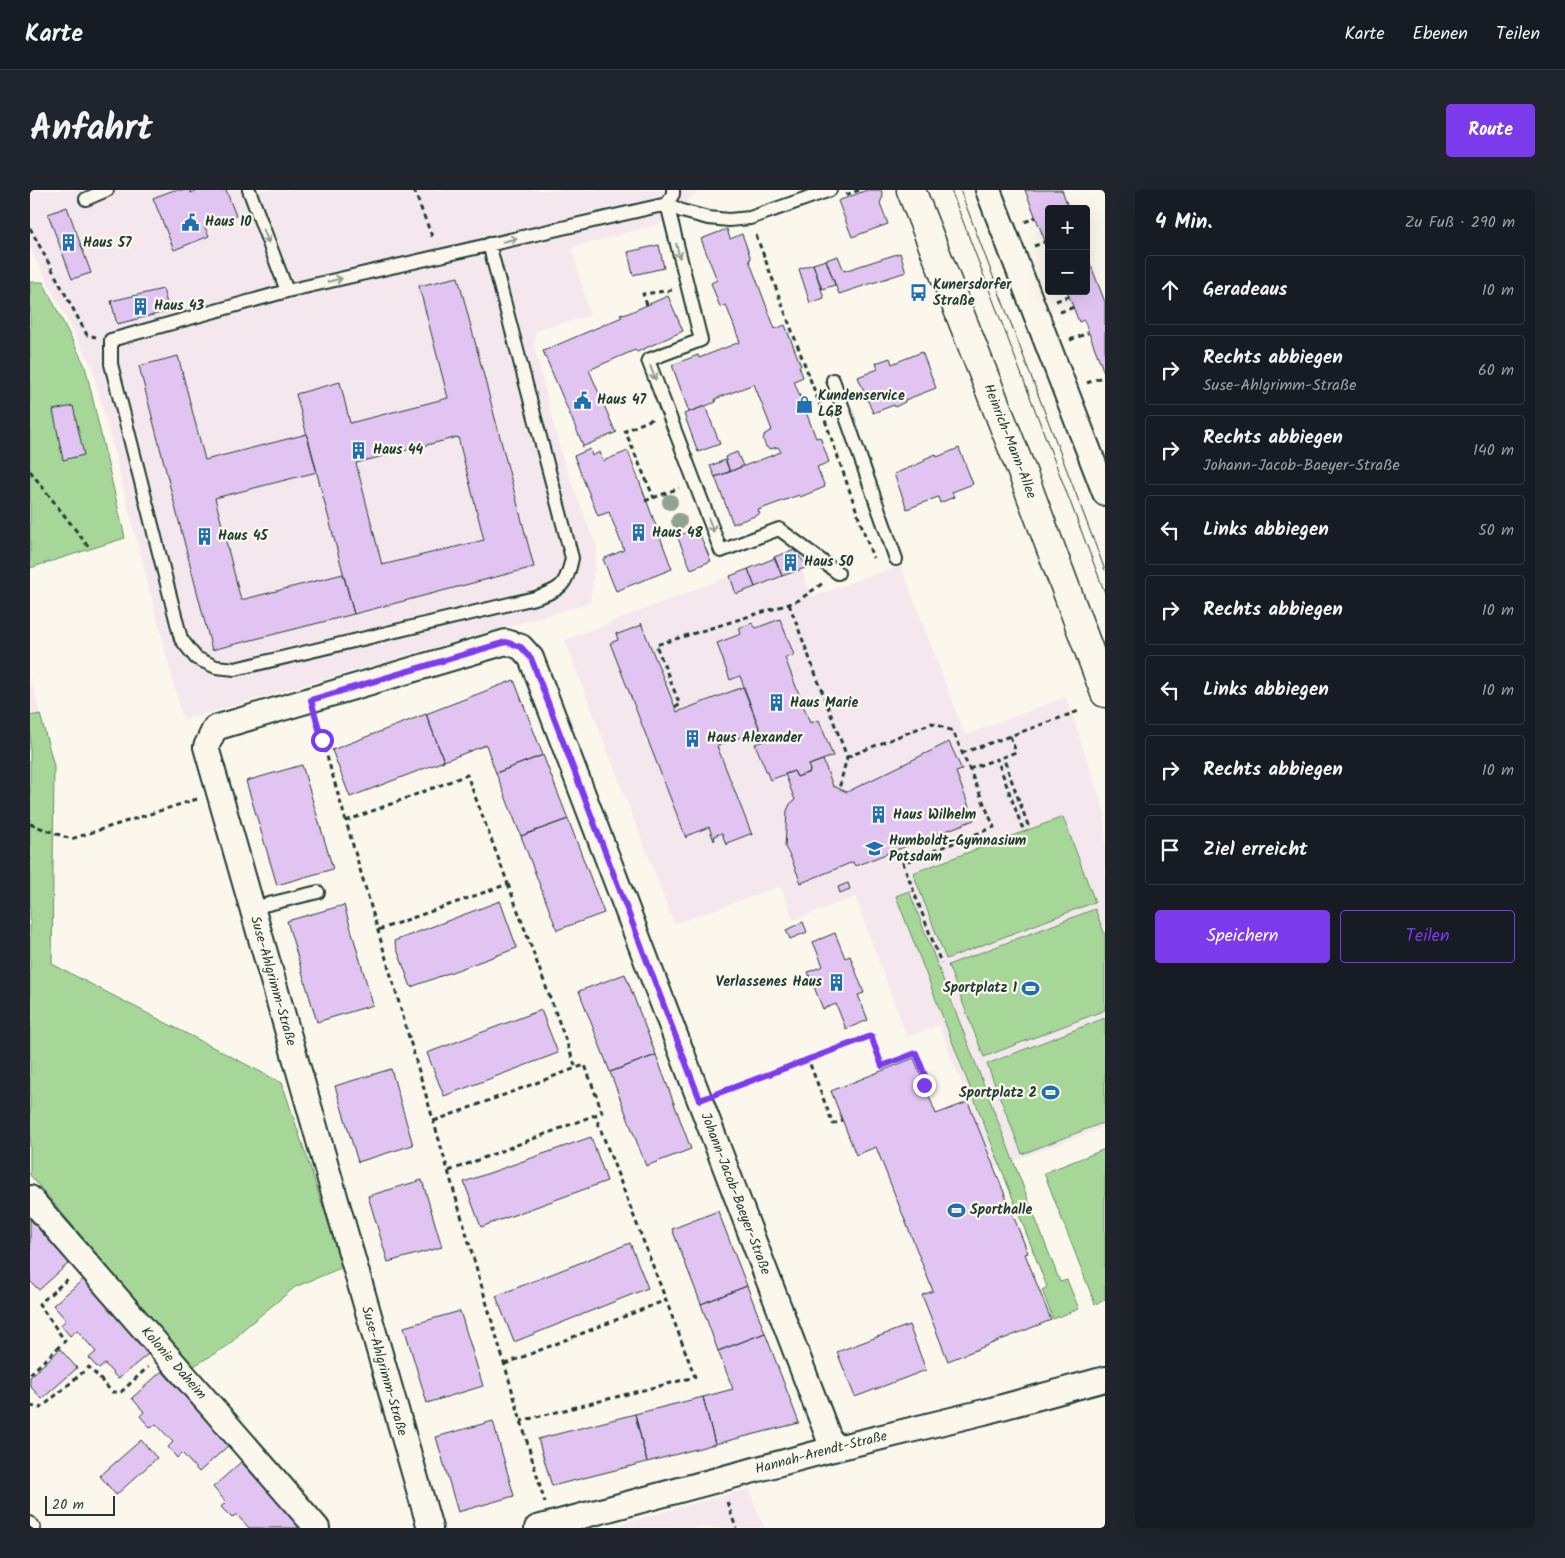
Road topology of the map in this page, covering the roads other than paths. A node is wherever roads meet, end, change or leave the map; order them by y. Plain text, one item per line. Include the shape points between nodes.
1 (107, 190) edge
2 (248, 190) edge
3 (673, 190) edge
4 (830, 190) edge
5 (911, 190) edge
6 (988, 190) edge
7 (86, 199) dead end
8 (667, 204) junction
9 (489, 244) junction
10 (287, 291) junction
11 (833, 380) dead end
12 (1105, 493) edge
13 (896, 559) dead end
14 (838, 573) road end
15 (506, 642) joint
16 (1105, 693) edge
17 (318, 892) dead end
18 (252, 908) junction
19 (30, 1198) edge
20 (1105, 1380) edge
21 (833, 1449) junction
22 (30, 1524) edge
23 (544, 1526) edge
24 (34, 1528) edge
25 (317, 1528) edge
26 (430, 1528) edge

1 - 7 lane
2 -> 10 lane
3 - 8 lane
4 - 8 lane via 750,218 729,220 708,218
5 - 16 main road, Heinrich-Mann-Allee via 1024,476
6 - 12 street
9 -> 8 lane
8 -> 14 lane via 701,340 648,360 721,551 779,529
10 -> 9 lane
9 - 10 lane via 572,558 568,577 556,591 535,598 235,669 216,667 196,658 181,639 111,364 111,340
11 - 13 lane
15 - 18 street, Suse-Ahlgrimm-Straße via 215,728 206,747
15 - 21 street, Johann-Jacob-Baeyer-Straße via 521,647 531,658
17 - 18 lane
18 - 26 street, Suse-Ahlgrimm-Straße
19 - 25 street, Kolonie Daheim
20 - 21 street, Hannah-Arendt-Straße
21 - 23 street, Hannah-Arendt-Straße
22 - 24 lane

